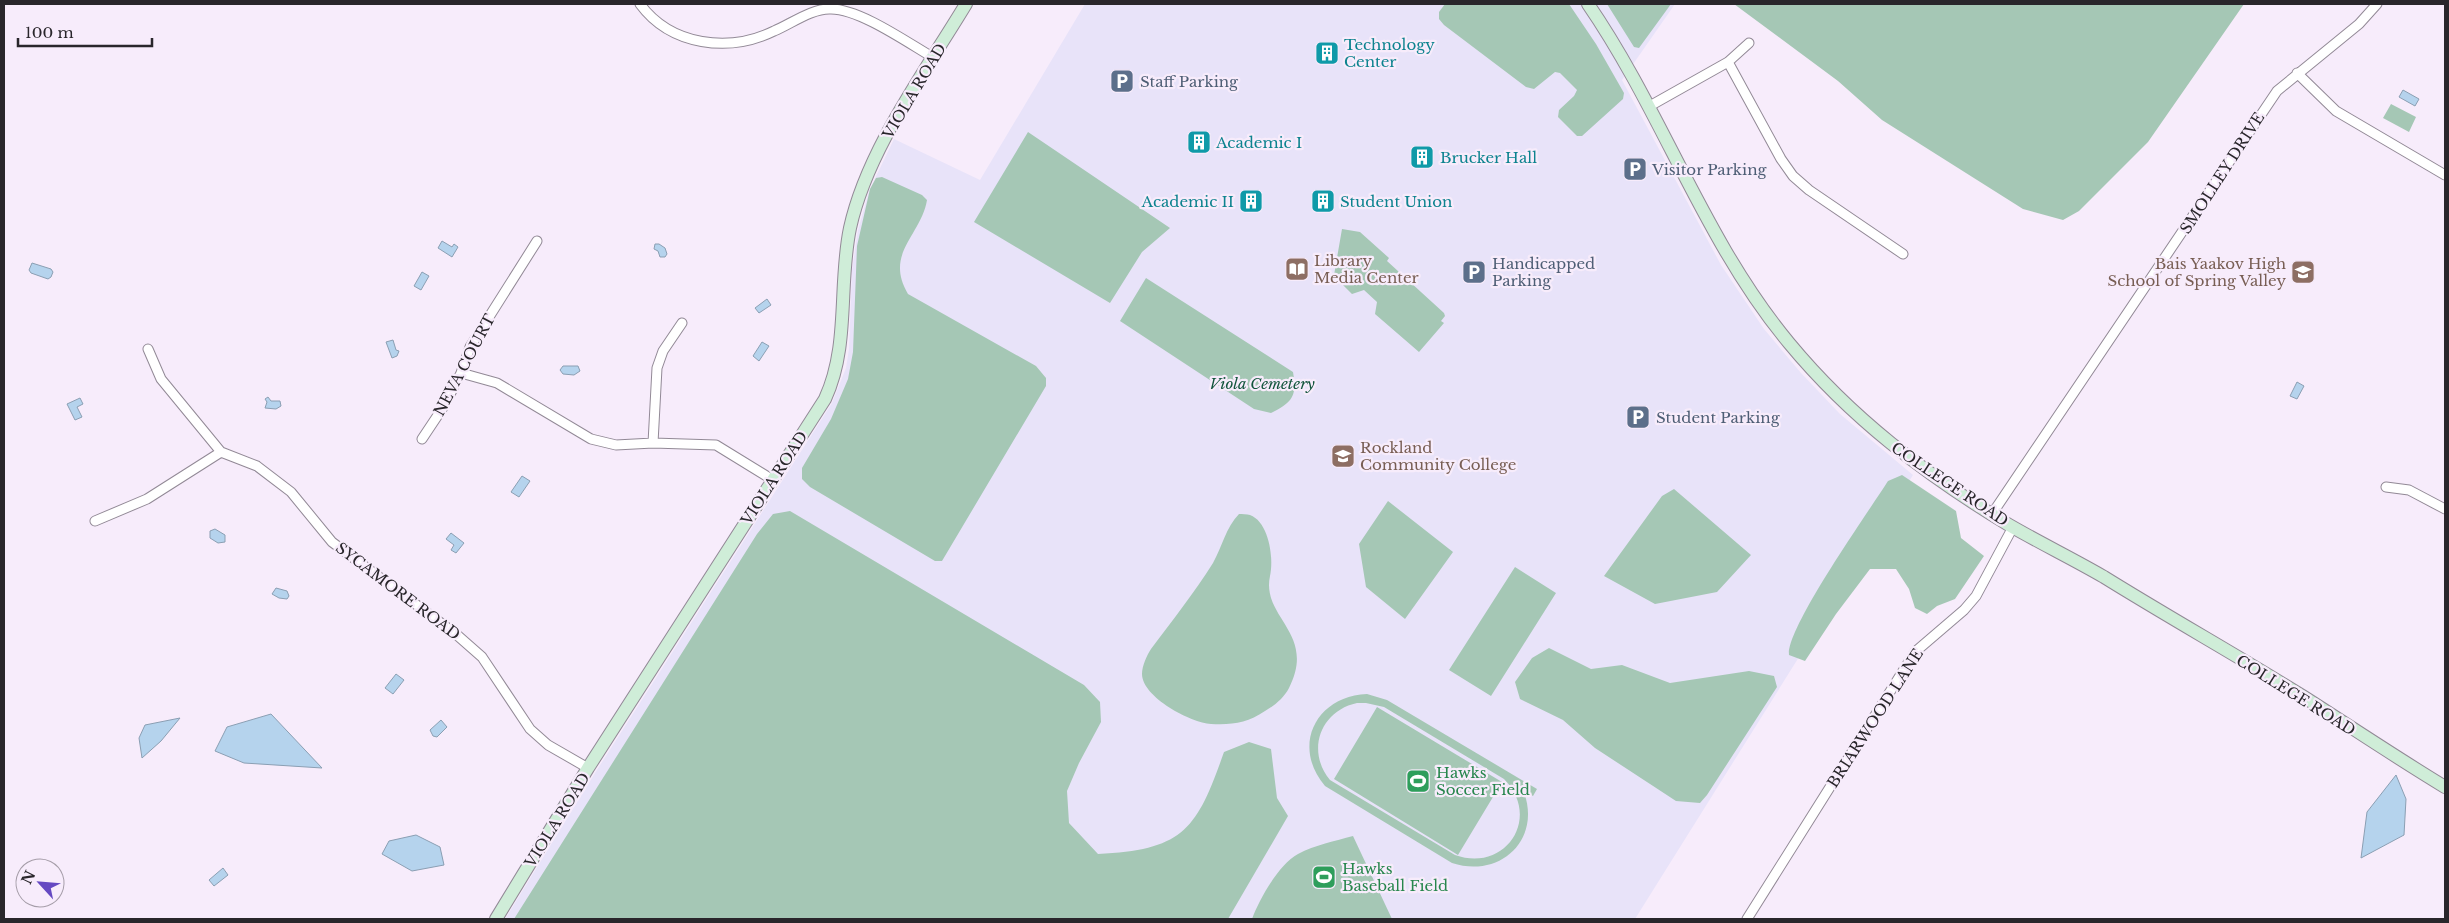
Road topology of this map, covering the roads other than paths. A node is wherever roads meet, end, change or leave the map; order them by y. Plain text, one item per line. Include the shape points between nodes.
1 (640, 4) edge
2 (966, 4) edge
3 (1588, 4) edge
4 (2377, 4) edge
5 (1749, 43) dead end
6 (934, 58) junction
7 (1728, 62) junction
8 (2297, 73) junction
9 (1648, 107) junction
10 (2445, 175) edge
11 (537, 241) dead end
12 (1903, 254) dead end
13 (682, 323) dead end
14 (148, 350) dead end
15 (461, 373) junction
16 (422, 439) dead end
17 (653, 443) junction
18 (222, 452) junction
19 (772, 480) junction
20 (2386, 487) dead end
21 (2445, 509) edge
22 (1992, 514) junction
23 (95, 521) dead end
24 (2013, 527) junction
25 (588, 768) junction
26 (2445, 787) edge
27 (496, 919) edge
28 (1747, 919) edge

1 - 6 street via 648,14 677,34 717,44 757,39 830,8 850,12
2 - 6 street, VIOLA ROAD
3 - 9 street, COLLEGE ROAD
4 - 8 street, SMOLLEY DRIVE via 2359,24
5 - 7 street
6 - 19 street, VIOLA ROAD via 887,135 861,188 846,256 838,366 825,399
7 - 9 street
7 - 12 street via 1793,176
8 - 10 street via 2336,112
8 - 22 street, SMOLLEY DRIVE via 2277,91 2254,122
9 - 22 street, COLLEGE ROAD via 1730,261 1789,343 1829,388 1878,434 1929,474
11 - 15 street, NEVA COURT via 470,347
13 - 17 street via 663,351 657,368
14 - 18 street, SYCAMORE ROAD via 161,379
15 - 16 street, NEVA COURT
15 - 17 street via 497,382 591,439 616,445
17 - 19 street via 716,446
18 - 23 street via 147,499
18 - 25 street, SYCAMORE ROAD via 257,466 291,492 332,542 457,635 482,657 530,729 548,745
19 - 25 street, VIOLA ROAD
20 - 21 street via 2409,490
22 - 24 street, COLLEGE ROAD
24 - 26 street, COLLEGE ROAD via 2100,575
24 - 28 street, BRIARWOOD LANE via 1976,596 1915,652
25 - 27 street, VIOLA ROAD

